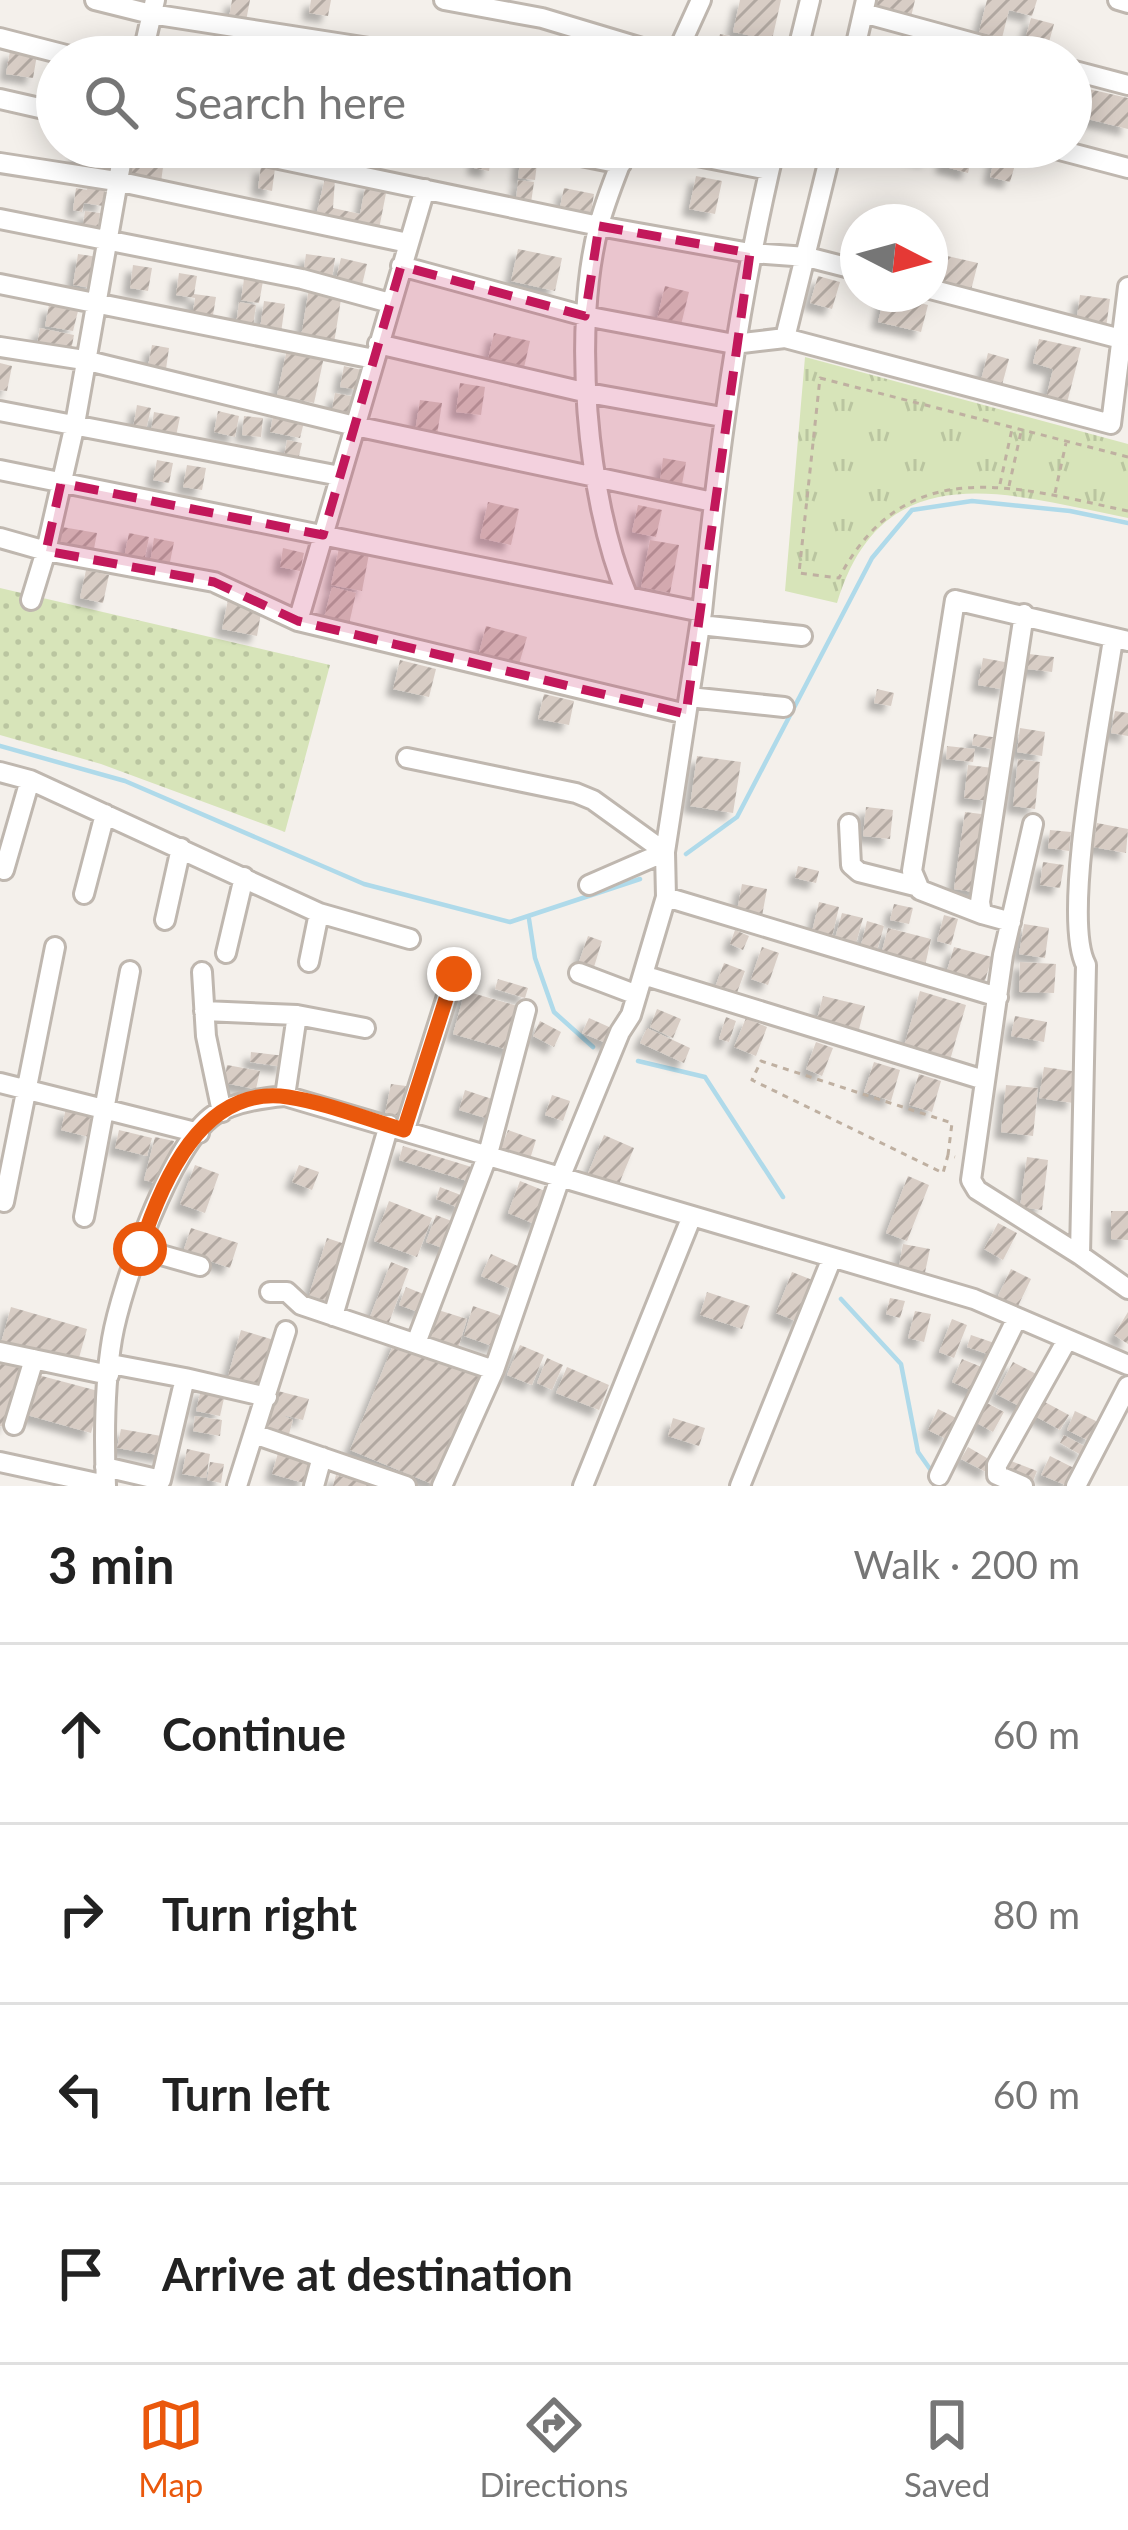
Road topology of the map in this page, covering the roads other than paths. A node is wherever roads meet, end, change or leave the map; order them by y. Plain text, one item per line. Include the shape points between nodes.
1 (94, 0) edge
2 (444, 0) edge
3 (701, 0) edge
4 (810, 0) edge
5 (1118, 0) edge
6 (1128, 3) edge
7 (865, 6) edge
8 (153, 7) edge
9 (312, 36) edge
10 (602, 36) edge
11 (683, 36) edge
12 (801, 36) edge
13 (858, 36) edge
14 (959, 36) edge
15 (0, 38) edge
16 (36, 47) edge
17 (1092, 76) edge
18 (1128, 85) edge
19 (0, 99) edge
20 (36, 107) edge
21 (1092, 159) edge
22 (0, 163) edge
23 (119, 168) edge
24 (324, 168) edge
25 (619, 168) edge
26 (759, 168) edge
27 (827, 168) edge
28 (1128, 169) edge
29 (769, 170) joint
30 (116, 181) junction
31 (425, 189) junction
32 (0, 219) edge
33 (599, 226) junction
34 (105, 240) junction
35 (408, 243) junction
36 (750, 253) junction
37 (807, 257) junction
38 (840, 265) edge
39 (401, 266) junction
40 (0, 284) edge
41 (1128, 286) edge
42 (948, 294) edge
43 (94, 302) junction
44 (390, 303) junction
45 (585, 316) junction
46 (785, 338) junction
47 (1121, 339) junction
48 (734, 344) junction
49 (0, 347) edge
50 (376, 352) junction
51 (84, 361) junction
52 (588, 393) junction
53 (0, 412) edge
54 (722, 417) junction
55 (75, 424) junction
56 (355, 426) junction
57 (1120, 427) edge
58 (0, 470) edge
59 (340, 476) junction
60 (594, 477) junction
61 (61, 483) junction
62 (713, 502) junction
63 (323, 535) junction
64 (0, 538) edge
65 (46, 551) junction
66 (627, 595) junction
67 (31, 600) dead end
68 (1024, 614) junction
69 (701, 618) junction
70 (298, 621) junction
71 (802, 637) dead end
72 (1120, 640) edge
73 (688, 706) junction
74 (784, 706) dead end
75 (407, 758) dead end
76 (0, 772) edge
77 (30, 780) junction
78 (105, 814) junction
79 (850, 824) dead end
80 (1033, 824) dead end
81 (182, 848) junction
82 (665, 852) junction
83 (4, 870) dead end
84 (244, 877) junction
85 (589, 886) dead end
86 (915, 886) junction
87 (85, 895) dead end
88 (666, 897) junction
89 (319, 913) junction
90 (982, 914) junction
91 (165, 920) dead end
92 (1011, 922) junction
93 (410, 939) dead end
94 (55, 947) dead end
95 (226, 953) dead end
96 (309, 962) dead end
97 (130, 971) dead end
98 (202, 972) dead end
99 (579, 973) dead end
100 (454, 974) dead end
101 (643, 975) junction
102 (637, 995) junction
103 (998, 997) junction
104 (526, 1010) dead end
105 (204, 1011) junction
106 (297, 1015) junction
107 (365, 1028) dead end
108 (984, 1080) junction
109 (0, 1083) edge
110 (26, 1088) junction
111 (285, 1096) junction
112 (104, 1108) junction
113 (222, 1112) junction
114 (397, 1127) junction
115 (199, 1133) junction
116 (488, 1154) junction
117 (560, 1178) junction
118 (4, 1202) dead end
119 (692, 1216) junction
120 (84, 1217) dead end
121 (140, 1249) junction
122 (1080, 1255) junction
123 (832, 1258) junction
124 (200, 1266) dead end
125 (1128, 1289) edge
126 (270, 1292) dead end
127 (333, 1316) junction
128 (1017, 1318) junction
129 (286, 1331) dead end
130 (1067, 1340) junction
131 (416, 1342) junction
132 (0, 1352) edge
133 (34, 1359) junction
134 (1128, 1366) edge
135 (110, 1370) junction
136 (494, 1370) junction
137 (185, 1378) junction
138 (1128, 1386) edge
139 (267, 1396) junction
140 (14, 1425) dead end
141 (254, 1434) junction
142 (322, 1457) junction
143 (0, 1462) edge
144 (939, 1476) dead end
145 (106, 1479) edge
146 (164, 1479) edge
147 (237, 1486) edge
148 (314, 1486) edge
149 (406, 1486) edge
150 (442, 1486) edge
151 (583, 1486) edge
152 (740, 1486) edge
153 (1023, 1486) edge
154 (1076, 1486) edge

1 - 8 street
2 - 10 street
3 - 11 street
4 - 12 street
5 - 6 street
7 - 13 street
7 - 14 street
8 - 9 street
15 - 16 street
17 - 18 street
19 - 20 street
21 - 28 street
22 - 30 street
23 - 30 street
24 - 31 street
25 - 33 street
26 - 29 street
27 - 37 street
29 - 36 street
30 - 34 street
30 - 35 street
31 - 33 street
31 - 35 street
32 - 34 street
33 - 36 street
33 - 45 street
34 - 43 street
34 - 44 street
35 - 39 street
36 - 37 street
36 - 48 street
37 - 38 street
37 - 46 street
39 - 44 street
39 - 45 street
40 - 43 street
41 - 47 street
42 - 47 street
43 - 50 street
43 - 51 street
44 - 50 street
45 - 48 street
45 - 52 street
46 - 48 street
46 - 57 street
47 - 57 street
48 - 54 street
49 - 51 street
50 - 52 street
50 - 56 street
51 - 55 street
51 - 56 street
52 - 54 street
52 - 60 street
53 - 55 street
54 - 62 street
55 - 59 street
55 - 61 street
56 - 59 street
56 - 60 street
58 - 61 street
59 - 63 street
60 - 62 street
60 - 66 street
61 - 63 street
61 - 65 street
62 - 69 street
63 - 66 street
63 - 70 street
64 - 65 street
65 - 67 street
65 - 70 street via 214,582
66 - 69 street
68 - 72 street
68 - 86 street via 955,600
68 - 90 street
69 - 71 street
69 - 73 street
70 - 73 street
72 - 122 street via 1079,874 1078,948 1086,965
73 - 74 street
73 - 82 street
75 - 82 street via 576,793
76 - 77 street
77 - 78 street
77 - 83 street
78 - 81 street
78 - 87 street
79 - 86 street via 851,866
80 - 92 street
81 - 84 street
81 - 91 street
82 - 85 street
82 - 88 street
84 - 89 street
84 - 95 street
86 - 90 street
88 - 101 street
88 - 103 street
89 - 93 street
89 - 96 street
90 - 92 street
92 - 103 street
94 - 110 street
97 - 112 street
98 - 105 street
99 - 102 street
100 - 114 street
101 - 102 street
101 - 108 street
102 - 117 street
103 - 108 street
104 - 116 street
105 - 106 street
105 - 113 street
106 - 107 street
106 - 111 street
108 - 122 street via 971,1180
109 - 110 street
110 - 112 street
110 - 118 street
111 - 113 street
111 - 114 street
112 - 115 street
112 - 120 street
113 - 115 street
114 - 116 street
114 - 127 street
115 - 121 street via 173,1165
116 - 117 street
116 - 131 street
117 - 119 street
117 - 136 street
119 - 123 street
119 - 151 street
121 - 124 street
121 - 135 street via 112,1337
122 - 125 street
123 - 128 street
123 - 152 street
126 - 127 street via 287,1292
127 - 131 street
128 - 130 street
128 - 144 street
129 - 139 street
130 - 134 street
130 - 153 street via 997,1465 997,1475
131 - 136 street
132 - 133 street
133 - 135 street
133 - 140 street
135 - 137 street
135 - 145 street
136 - 150 street
137 - 139 street
137 - 146 street
138 - 154 street
139 - 141 street
141 - 142 street
141 - 147 street
142 - 148 street
142 - 149 street
143 - 145 street
145 - 146 street

